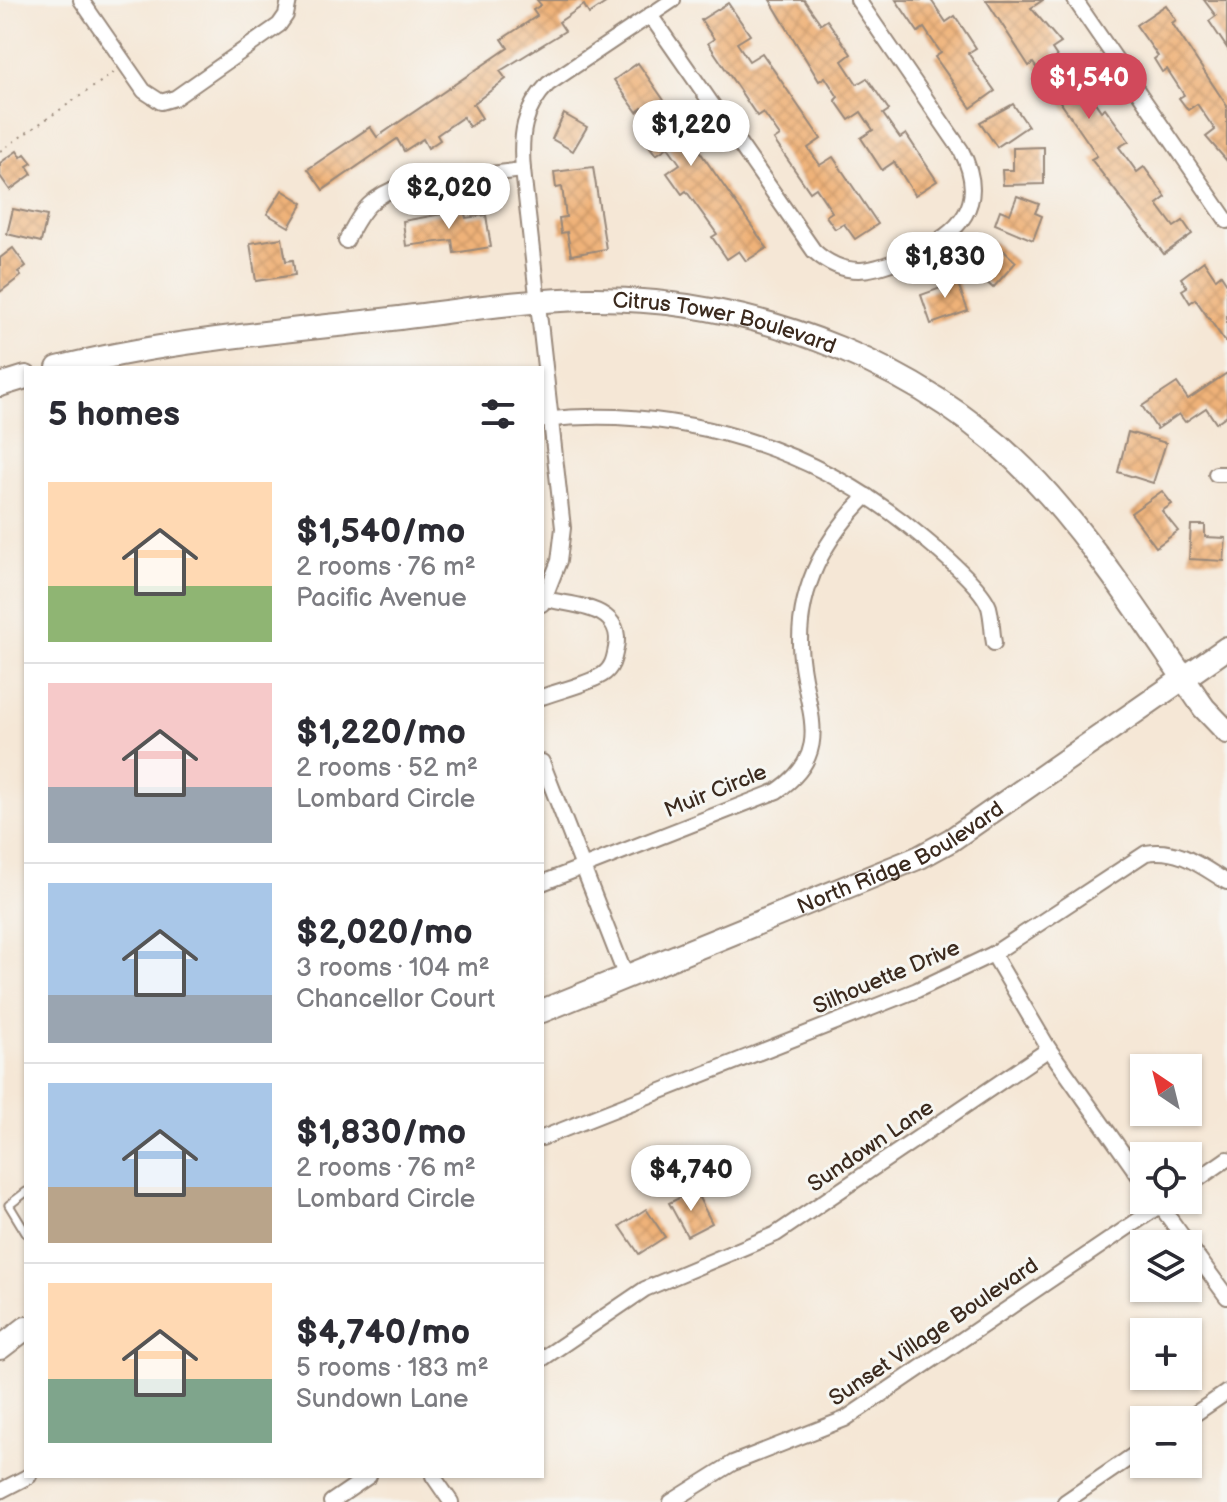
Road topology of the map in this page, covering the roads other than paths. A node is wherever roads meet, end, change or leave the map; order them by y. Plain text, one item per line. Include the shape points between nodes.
1 (81, 0) edge
2 (289, 0) edge
3 (673, 0) edge
4 (858, 0) edge
5 (1075, 0) edge
6 (650, 15) junction
7 (523, 170) junction
8 (1227, 221) edge
9 (346, 241) dead end
10 (538, 302) junction
11 (66, 366) edge
12 (542, 366) edge
13 (24, 378) edge
14 (0, 385) edge
15 (544, 390) edge
16 (546, 420) edge
17 (867, 496) junction
18 (544, 598) edge
19 (544, 601) edge
20 (994, 643) dead end
21 (1227, 648) edge
22 (1184, 678) junction
23 (544, 696) edge
24 (1227, 732) edge
25 (544, 767) edge
26 (583, 867) junction
27 (544, 882) edge
28 (1227, 882) edge
29 (993, 954) junction
30 (626, 977) junction
31 (544, 1010) edge
32 (1049, 1049) junction
33 (544, 1137) edge
34 (1227, 1159) edge
35 (1130, 1163) edge
36 (1202, 1176) edge
37 (24, 1194) edge
38 (1144, 1214) edge
39 (1169, 1214) edge
40 (24, 1230) edge
41 (1227, 1297) edge
42 (24, 1330) edge
43 (0, 1348) edge
44 (544, 1358) edge
45 (1227, 1392) edge
46 (1202, 1409) edge
47 (1130, 1458) edge
48 (25, 1478) edge
49 (366, 1478) edge
50 (434, 1478) edge
51 (0, 1491) edge
52 (331, 1502) edge
53 (451, 1502) edge
54 (671, 1502) edge
55 (1065, 1502) edge

1 - 2 street via 148,96 161,102 175,98 279,25
3 - 6 street
4 - 6 street via 961,150 972,193 962,221 942,242 865,272 836,267 814,251
5 - 8 street
6 - 7 street via 537,96 523,125
7 - 9 street via 392,189 363,207
7 - 10 street
10 - 11 main road, Citrus Tower Boulevard via 246,336
10 - 12 street
10 - 22 main road, Citrus Tower Boulevard via 641,301 724,312 805,335 893,374 978,430 1047,493
13 - 14 main road
15 - 16 street
16 - 17 street via 636,418 722,432 796,458
16 - 18 street via 562,544
17 - 20 street via 935,547 973,587 988,605
17 - 26 street, Muir Circle via 837,528 806,595 801,666 814,729 802,769 777,791
19 - 23 street via 605,615 618,641 614,661 600,676
21 - 22 main road, North Ridge Boulevard
22 - 24 main road, Citrus Tower Boulevard
22 - 30 main road, North Ridge Boulevard via 920,857
25 - 26 street
26 - 27 street, Muir Circle
26 - 30 street
28 - 29 street, Silhouette Drive via 1184,856 1146,853
29 - 32 street
29 - 33 street, Silhouette Drive via 917,990
30 - 31 main road, North Ridge Boulevard
32 - 35 street
32 - 44 street, Sundown Lane via 794,1223 645,1289
34 - 36 street
37 - 40 lane via 9,1205
38 - 54 street, Sunset Village Boulevard via 845,1419 733,1463
39 - 41 street
42 - 43 main road
45 - 46 street
47 - 55 street
48 - 51 street
49 - 52 street
50 - 53 street

